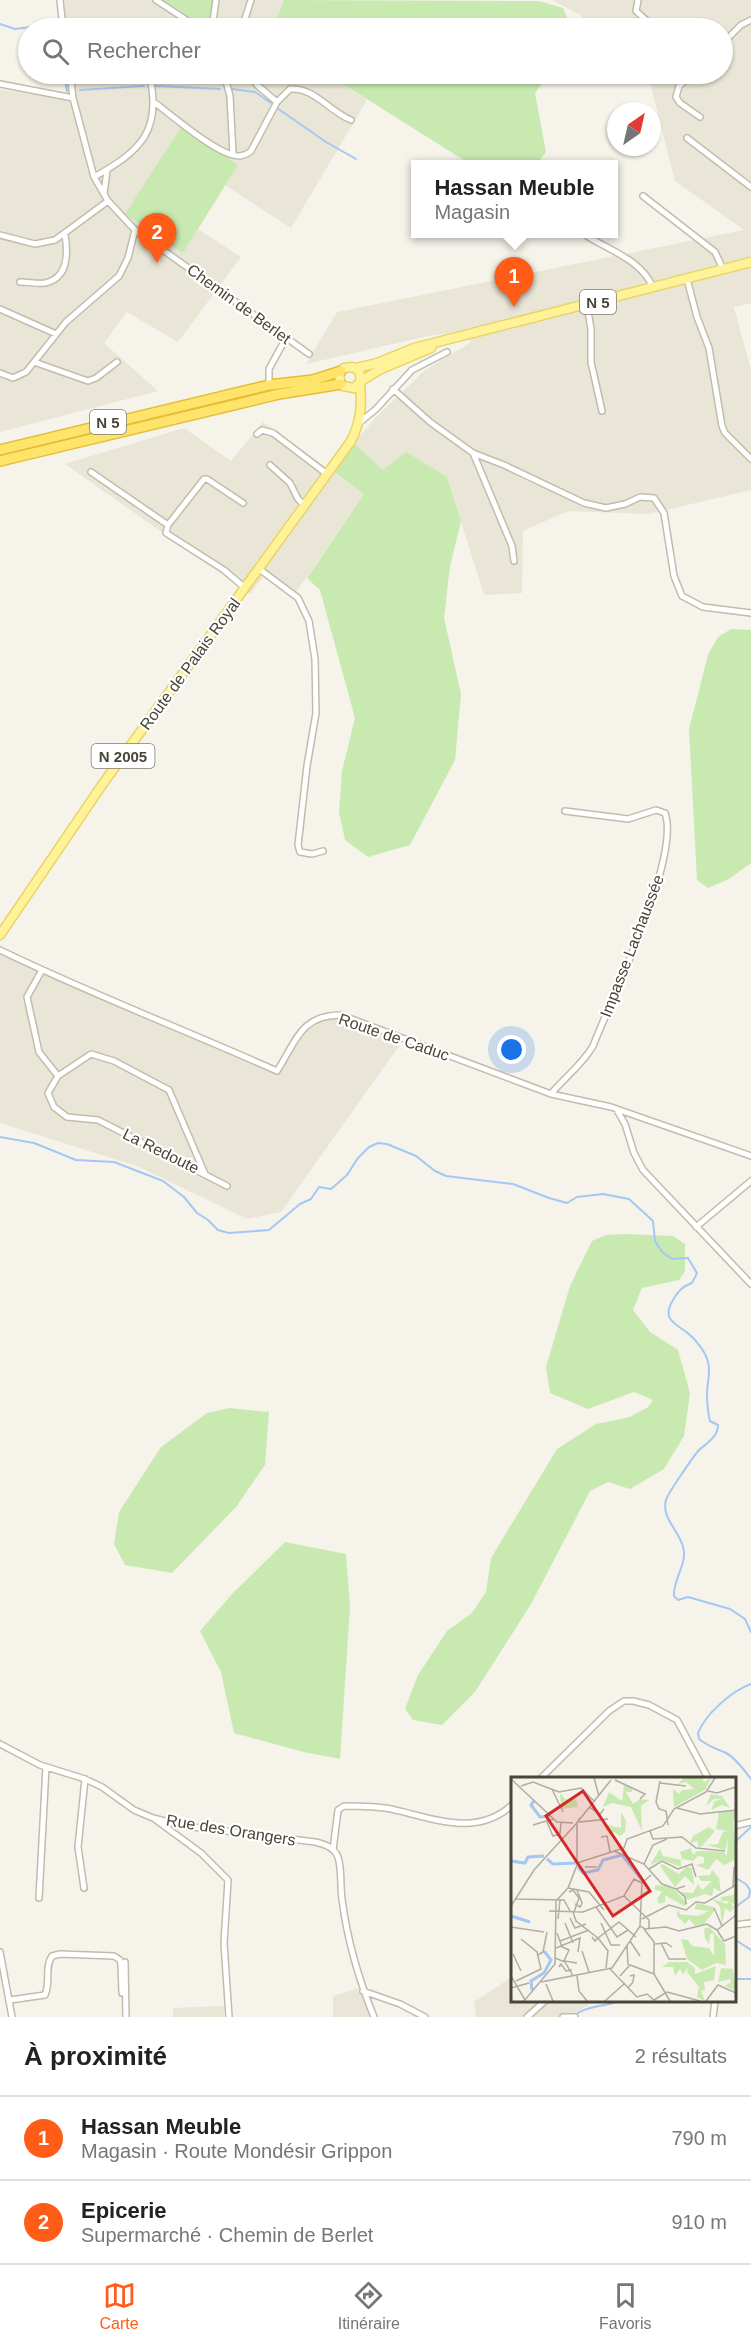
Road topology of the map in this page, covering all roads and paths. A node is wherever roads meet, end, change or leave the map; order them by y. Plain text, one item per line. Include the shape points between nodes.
1 (60, 0) edge
2 (156, 0) edge
3 (216, 0) edge
4 (251, 0) edge
5 (638, 0) edge
6 (62, 18) edge
7 (183, 18) edge
8 (213, 18) edge
9 (245, 18) edge
10 (644, 18) edge
11 (751, 20) edge
12 (733, 34) edge
13 (0, 84) edge
14 (71, 84) edge
15 (151, 84) edge
16 (227, 84) edge
17 (257, 84) edge
18 (681, 84) edge
19 (73, 98) junction
20 (278, 102) junction
21 (155, 103) junction
22 (700, 117) dead end
23 (351, 120) dead end
24 (687, 138) dead end
25 (233, 155) junction
26 (107, 170) junction
27 (94, 177) junction
28 (751, 187) edge
29 (643, 196) dead end
30 (106, 199) junction
31 (135, 230) junction
32 (0, 235) edge
33 (65, 235) junction
34 (591, 238) edge
35 (751, 262) edge
36 (723, 269) junction
37 (687, 279) junction
38 (20, 282) dead end
39 (653, 288) junction
40 (587, 305) junction
41 (0, 309) edge
42 (56, 334) junction
43 (286, 338) junction
44 (445, 341) junction
45 (447, 352) dead end
46 (309, 354) dead end
47 (34, 362) junction
48 (117, 362) dead end
49 (356, 368) junction
50 (341, 371) junction
51 (0, 373) edge
52 (360, 382) junction
53 (268, 385) junction
54 (345, 386) junction
55 (298, 389) junction
56 (393, 389) junction
57 (602, 411) dead end
58 (359, 423) junction
59 (257, 434) dead end
60 (0, 450) edge
61 (473, 453) junction
62 (751, 459) edge
63 (0, 461) edge
64 (270, 465) dead end
65 (91, 472) dead end
66 (327, 474) junction
67 (243, 504) dead end
68 (304, 505) junction
69 (168, 525) junction
70 (514, 561) dead end
71 (258, 568) junction
72 (245, 588) junction
73 (751, 613) edge
74 (565, 811) dead end
75 (323, 851) dead end
76 (0, 935) edge
77 (0, 950) edge
78 (42, 970) junction
79 (58, 1076) junction
80 (551, 1094) junction
81 (617, 1110) junction
82 (751, 1155) edge
83 (205, 1174) junction
84 (751, 1181) edge
85 (226, 1186) dead end
86 (696, 1227) junction
87 (751, 1284) edge
88 (0, 1744) edge
89 (46, 1767) junction
90 (543, 1777) edge
91 (707, 1777) edge
92 (85, 1779) junction
93 (511, 1806) edge
94 (153, 1818) junction
95 (751, 1822) edge
96 (736, 1826) edge
97 (333, 1850) junction
98 (84, 1888) dead end
99 (39, 1898) dead end
100 (751, 1923) edge
101 (736, 1925) edge
102 (0, 1953) edge
103 (124, 1962) dead end
104 (363, 1991) junction
105 (122, 1993) dead end
106 (9, 2000) junction
107 (545, 2002) edge
108 (715, 2002) edge
109 (12, 2017) edge
110 (126, 2017) edge
111 (229, 2017) edge
112 (374, 2017) edge
113 (424, 2017) edge
114 (527, 2017) edge
115 (563, 2017) edge
116 (575, 2017) edge
117 (713, 2017) edge

1 - 6 street
2 - 7 street
3 - 8 street
4 - 9 street
5 - 10 street via 636,11
11 - 12 street
13 - 19 street
14 - 19 street, Chemin de Berlet
15 - 21 street
16 - 25 street
17 - 20 street
18 - 22 street via 676,97
19 - 27 street, Chemin de Berlet
20 - 23 street via 290,89 300,89
20 - 25 street via 254,147 248,154
21 - 25 street
21 - 26 street via 139,144 122,162
24 - 28 street
26 - 27 street
26 - 30 street
27 - 30 street, Chemin de Berlet
29 - 36 street via 715,252
30 - 31 street, Chemin de Berlet
30 - 33 street
31 - 42 street via 128,258 118,276
31 - 43 street, Chemin de Berlet
32 - 33 street via 35,244
33 - 38 street via 68,256 57,277 45,283
34 - 39 street via 640,268
35 - 36 main road, N 5
36 - 37 main road, N 5
37 - 39 main road, N 5
37 - 62 street via 709,348 722,426
39 - 40 main road, N 5
40 - 44 main road, N 5
40 - 57 street via 591,362
41 - 42 street
42 - 47 street
43 - 46 street, Chemin de Berlet
43 - 53 street via 269,369
44 - 49 main road, N 5
44 - 52 main road, N 5
45 - 56 street via 412,370
47 - 48 street via 88,381
47 - 51 street via 26,372 13,378
49 - 50 main road, N 5
49 - 52 main road
50 - 53 highway, N 5 via 313,380
50 - 54 main road via 339,378
52 - 54 main road, N 5 via 354,388
52 - 58 main road, Route de Palais Royal / N 2005
53 - 55 highway via 274,391
53 - 60 highway, N 5
54 - 55 highway, N 5
54 - 58 main road via 357,406
55 - 63 highway, N 5
56 - 58 street
56 - 61 street
58 - 66 main road, Route de Palais Royal / N 2005
59 - 66 street via 262,430 273,433
61 - 70 street via 512,546
61 - 73 street via 584,503 606,508 640,497 654,498 664,513 674,576 682,596 703,607
64 - 68 street via 290,483
65 - 69 street
66 - 68 main road, Route de Palais Royal / N 2005
67 - 69 street via 204,479
68 - 71 main road, Route de Palais Royal / N 2005
69 - 72 street via 166,532
71 - 72 main road, Route de Palais Royal / N 2005
71 - 75 street via 298,598 309,621 316,704 298,845 305,854
72 - 76 main road, Route de Palais Royal / N 2005 via 102,785
74 - 80 street, Impasse Lachaussée via 628,819 656,810 664,812 667,840 653,900 593,1046
77 - 78 street, Route de Caduc
78 - 79 street via 27,997 39,1052
78 - 80 street, Route de Caduc via 277,1071 302,1029 326,1015 341,1015
79 - 83 street, La Redoute via 48,1093 54,1107 67,1117 98,1120
79 - 83 street, La Redoute via 91,1054 114,1061 169,1090
80 - 81 street, Route de Caduc
81 - 82 street, Route de Caduc
81 - 86 street via 644,1170
83 - 85 street
84 - 86 street
86 - 87 street
88 - 89 street, Rue des Orangers
89 - 92 street, Rue des Orangers
89 - 99 street
90 - 91 street via 609,1711 624,1701 633,1701 677,1720
92 - 94 street, Rue des Orangers
92 - 98 street via 78,1847
93 - 97 street via 487,1821 464,1824 388,1809 344,1806 338,1810
94 - 97 street, Rue des Orangers via 194,1828 321,1843
94 - 111 street via 201,1853 228,1880 224,1943
95 - 96 street
97 - 104 street via 338,1856 342,1899
100 - 101 street
102 - 106 street
103 - 110 street
104 - 112 street
104 - 113 street
105 - 106 street via 121,1964 114,1956 60,1954 52,1956 49,1962 45,1995
106 - 109 street
107 - 114 street
108 - 117 street
115 - 116 street

